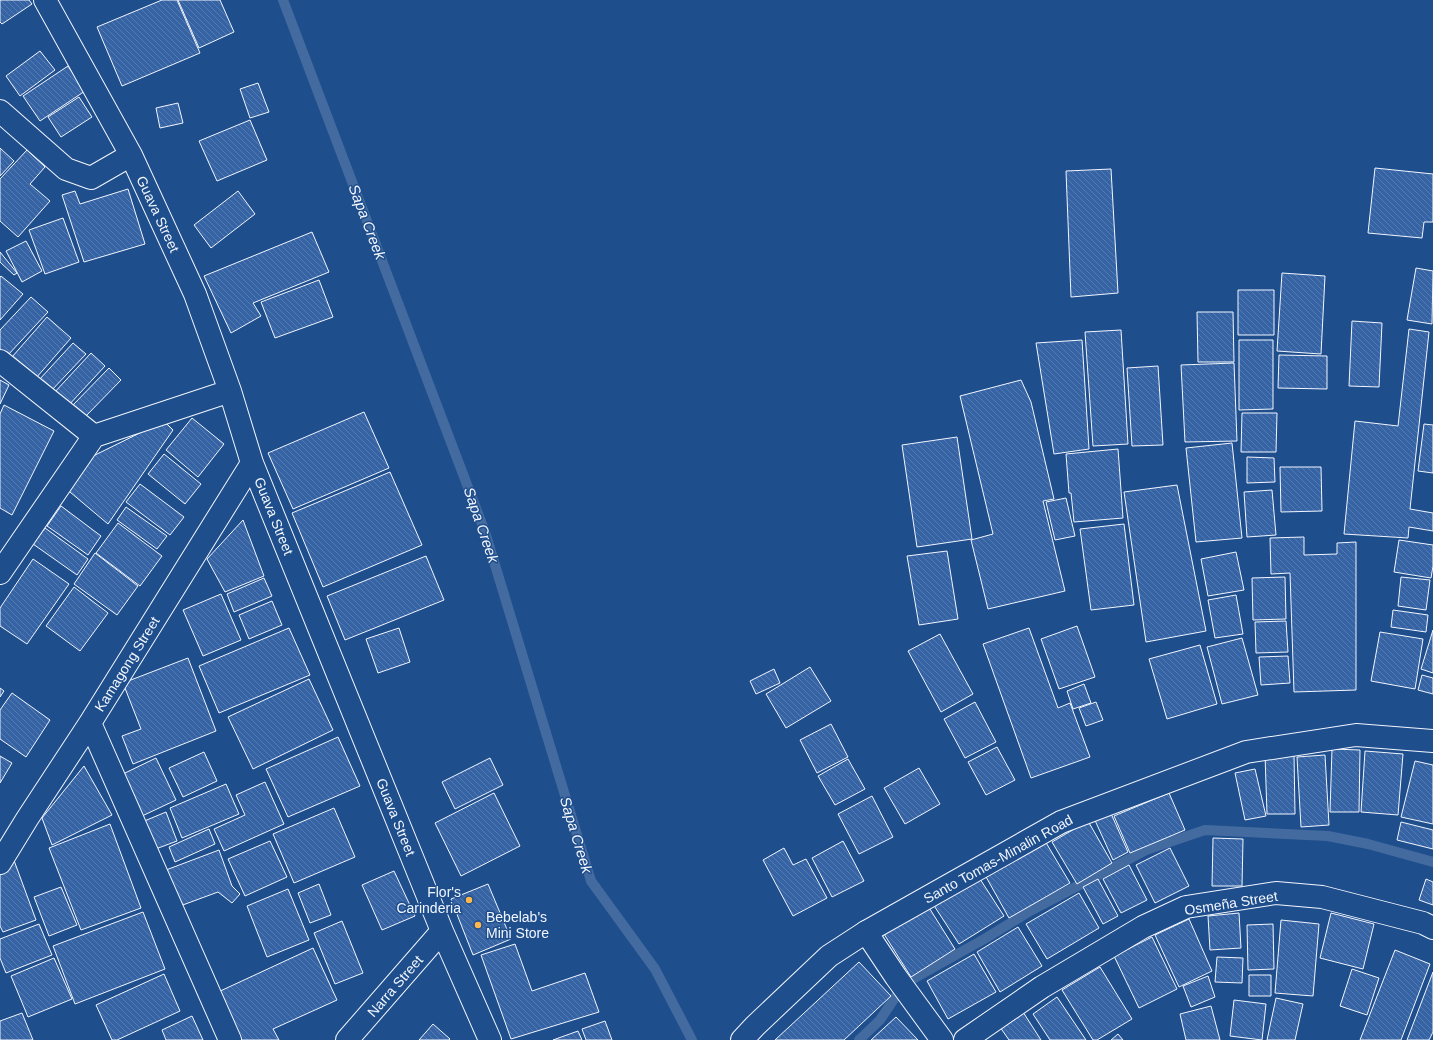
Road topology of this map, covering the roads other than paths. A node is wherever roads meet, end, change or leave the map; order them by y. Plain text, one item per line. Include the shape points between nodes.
1 (45, 0) edge
2 (0, 111) edge
3 (131, 155) junction
4 (0, 361) edge
5 (230, 391) junction
6 (94, 436) junction
7 (252, 463) junction
8 (3, 563) edge
9 (90, 723) junction
10 (1433, 741) edge
11 (0, 863) edge
12 (1433, 928) edge
13 (442, 931) junction
14 (866, 932) junction
15 (749, 1033) edge
16 (230, 1040) edge
17 (347, 1040) edge
18 (490, 1040) edge
19 (942, 1040) edge
20 (965, 1040) edge

1 - 3 street, Guava Street
2 - 3 street via 66,169 91,178
3 - 5 street, Guava Street via 195,294
4 - 6 street
5 - 6 street
5 - 7 street, Guava Street
6 - 8 street
7 - 9 street, Kamagong Street
7 - 13 street, Guava Street
9 - 11 street, Kamagong Street
9 - 16 street
10 - 14 street, Santo Tomas-Minalin Road via 1356,735 1246,752 1061,822
12 - 20 street, Osmeña Street via 1423,923 1322,897 1276,893 1186,908 1143,927 1048,983
13 - 17 street, Narra Street
13 - 18 street, Guava Street
14 - 15 street, Santo Tomas-Minalin Road via 829,956
14 - 19 street

